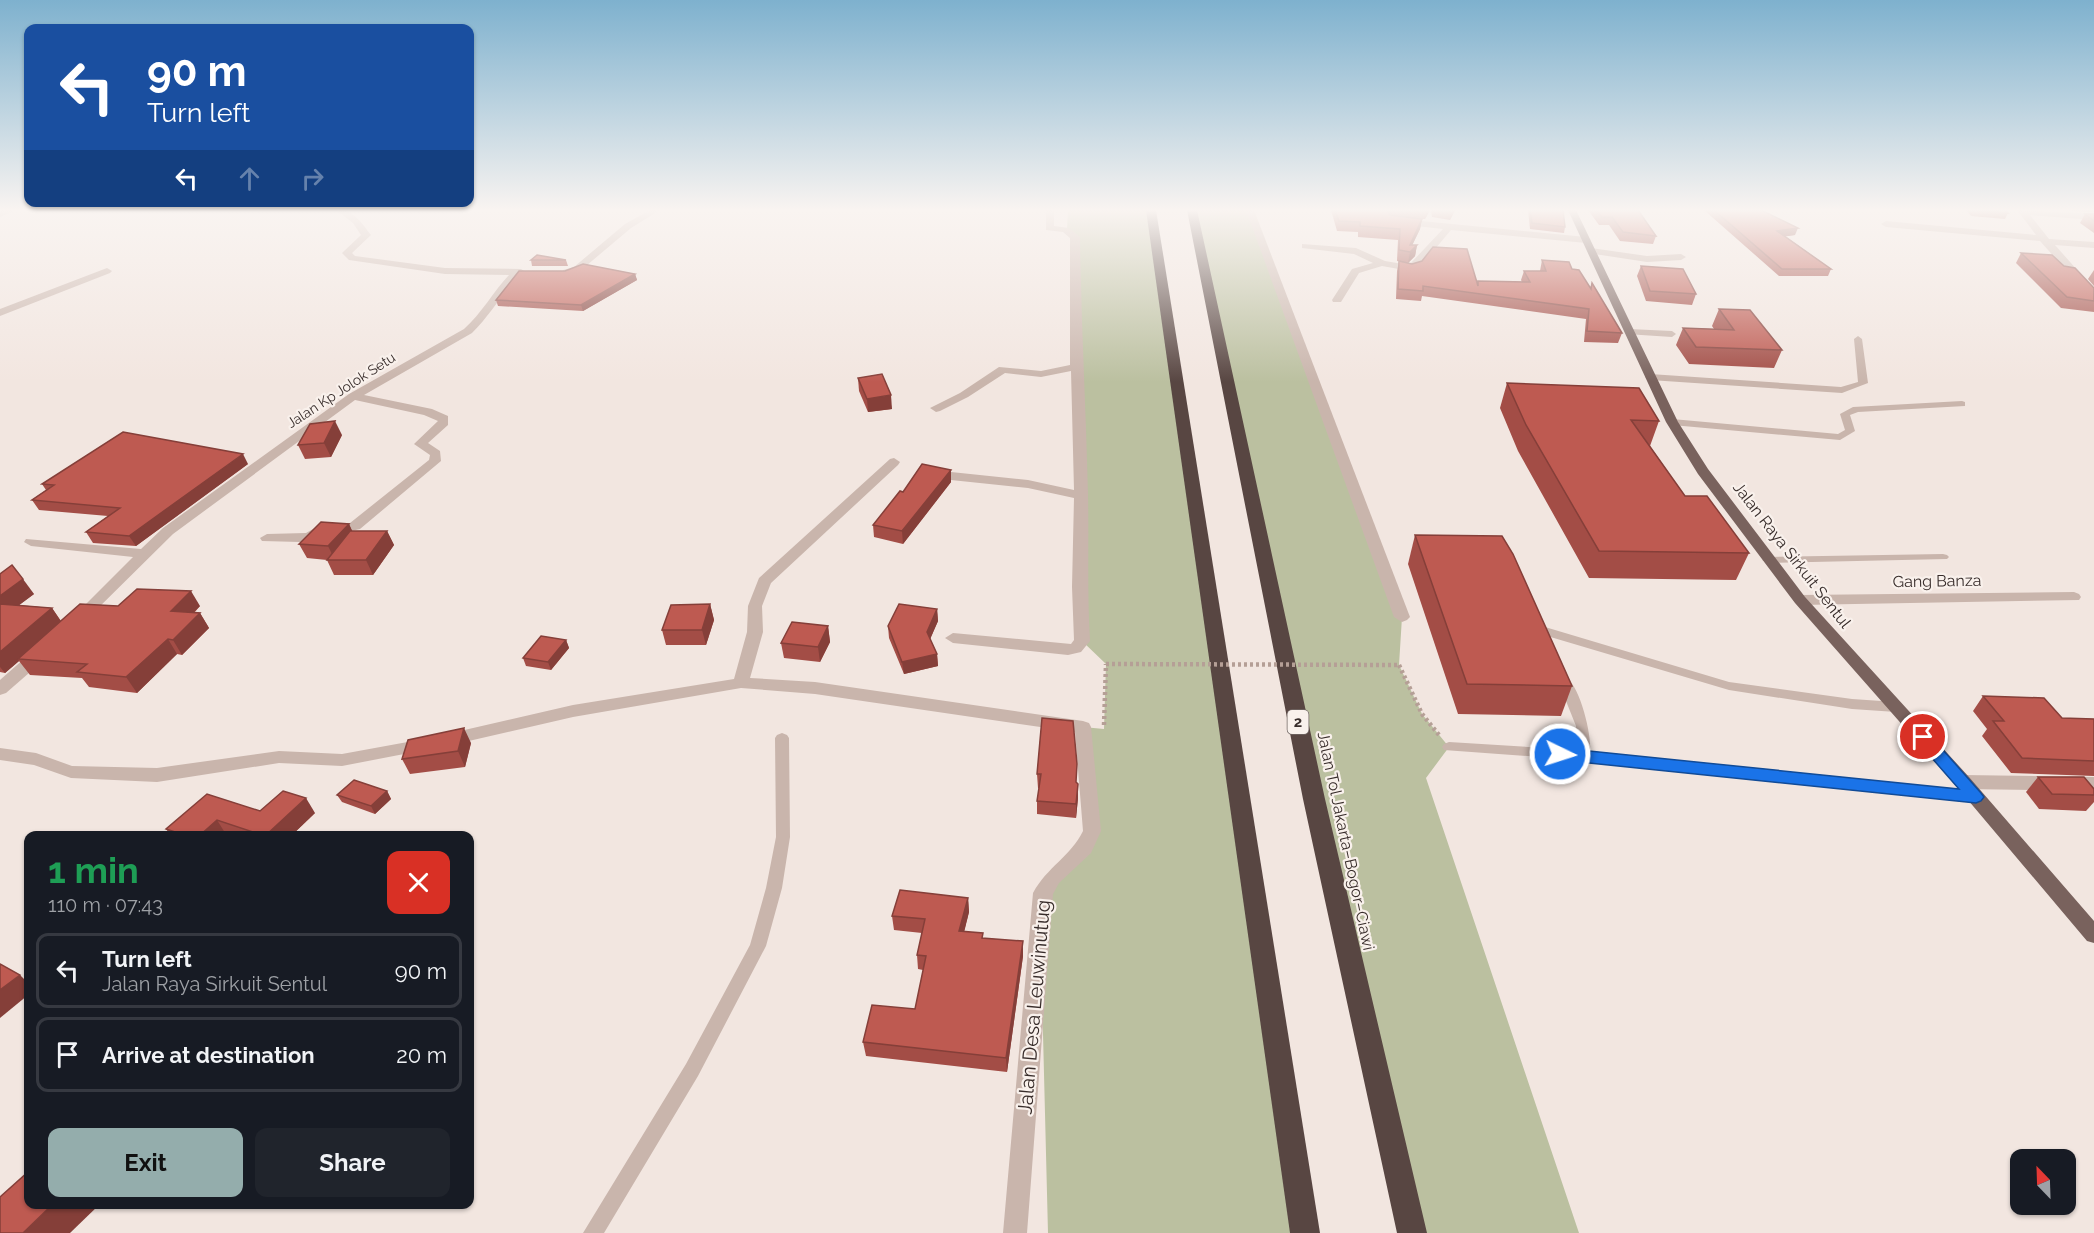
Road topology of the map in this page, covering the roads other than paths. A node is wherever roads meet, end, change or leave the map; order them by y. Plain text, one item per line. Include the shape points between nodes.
1 (420, 268) edge
2 (579, 268) edge
3 (1076, 268) edge
4 (1160, 268) edge
5 (1204, 268) edge
6 (1271, 268) edge
7 (1367, 268) edge
8 (1598, 268) edge
9 (2070, 268) edge
10 (107, 271) dead end
11 (517, 272) junction
12 (536, 273) edge
13 (556, 273) edge
14 (2094, 295) edge
15 (1336, 300) dead end
16 (0, 313) edge
17 (1629, 332) junction
18 (1672, 334) dead end
19 (1858, 339) dead end
20 (1076, 367) junction
21 (1650, 377) junction
22 (353, 396) junction
23 (1962, 404) dead end
24 (936, 408) dead end
25 (1672, 422) junction
26 (894, 462) dead end
27 (951, 476) edge
28 (1081, 495) junction
29 (267, 538) dead end
30 (31, 542) dead end
31 (144, 554) junction
32 (1942, 557) dead end
33 (1768, 560) junction
34 (2074, 597) dead end
35 (1800, 600) junction
36 (1530, 612) edge
37 (1402, 617) dead end
38 (72, 625) edge
39 (1541, 630) junction
40 (953, 638) dead end
41 (46, 648) edge
42 (1551, 651) edge
43 (1560, 672) edge
44 (741, 683) junction
45 (0, 689) edge
46 (1896, 707) junction
47 (782, 738) dead end
48 (1449, 747) road end
49 (0, 754) edge
50 (1583, 755) junction
51 (1963, 782) junction
52 (2094, 784) edge
53 (1976, 797) junction
54 (2094, 935) edge
55 (593, 1233) edge
56 (1015, 1233) edge
57 (1305, 1233) edge
58 (1413, 1233) edge

1 - 11 street
2 - 13 street
3 - 20 street
4 - 57 highway
5 - 58 highway, Jalan Tol Jakarta–Bogor–Ciawi / 2 via 1314,798
6 - 37 street
7 - 15 street via 1355,271
8 - 17 main road, Jalan Raya Sirkuit Sentul
9 - 14 street
10 - 16 street
11 - 12 street
11 - 22 street, Jalan Kp Jolok Setu via 468,332
17 - 18 lane
17 - 21 main road, Jalan Raya Sirkuit Sentul
19 - 21 lane via 1863,383 1853,388
20 - 24 street via 1041,374 1003,369
20 - 28 street
21 - 25 main road, Jalan Raya Sirkuit Sentul
22 - 29 street via 444,418 420,444 435,452 435,461 355,526 321,528 300,538
22 - 31 street, Jalan Kp Jolok Setu via 168,531
23 - 25 lane via 1856,409 1845,414 1850,431 1840,437
25 - 33 main road, Jalan Raya Sirkuit Sentul
26 - 44 street via 764,581 755,606 755,632
27 - 28 street via 1029,484
28 - 40 street via 1078,587 1082,641 1076,648
30 - 31 street
31 - 38 street, Jalan Kp Jolok Setu
32 - 33 lane
33 - 35 main road, Jalan Raya Sirkuit Sentul
34 - 35 street, Gang Banza
35 - 46 main road, Jalan Raya Sirkuit Sentul
36 - 39 lane
39 - 42 lane
39 - 46 lane via 1729,686
41 - 45 street
43 - 50 lane via 1583,725
44 - 49 street via 573,711 404,750 342,760 279,757 158,775 71,772 36,759
44 - 56 street, Jalan Desa Leuwinutug via 815,688 1083,727 1092,831 1084,848 1043,893
46 - 51 main road, Jalan Raya Sirkuit Sentul
47 - 55 lane via 783,837 758,945 692,1070
48 - 50 lane
50 - 53 lane
51 - 52 street
51 - 53 main road, Jalan Raya Sirkuit Sentul
53 - 54 main road, Jalan Raya Sirkuit Sentul

